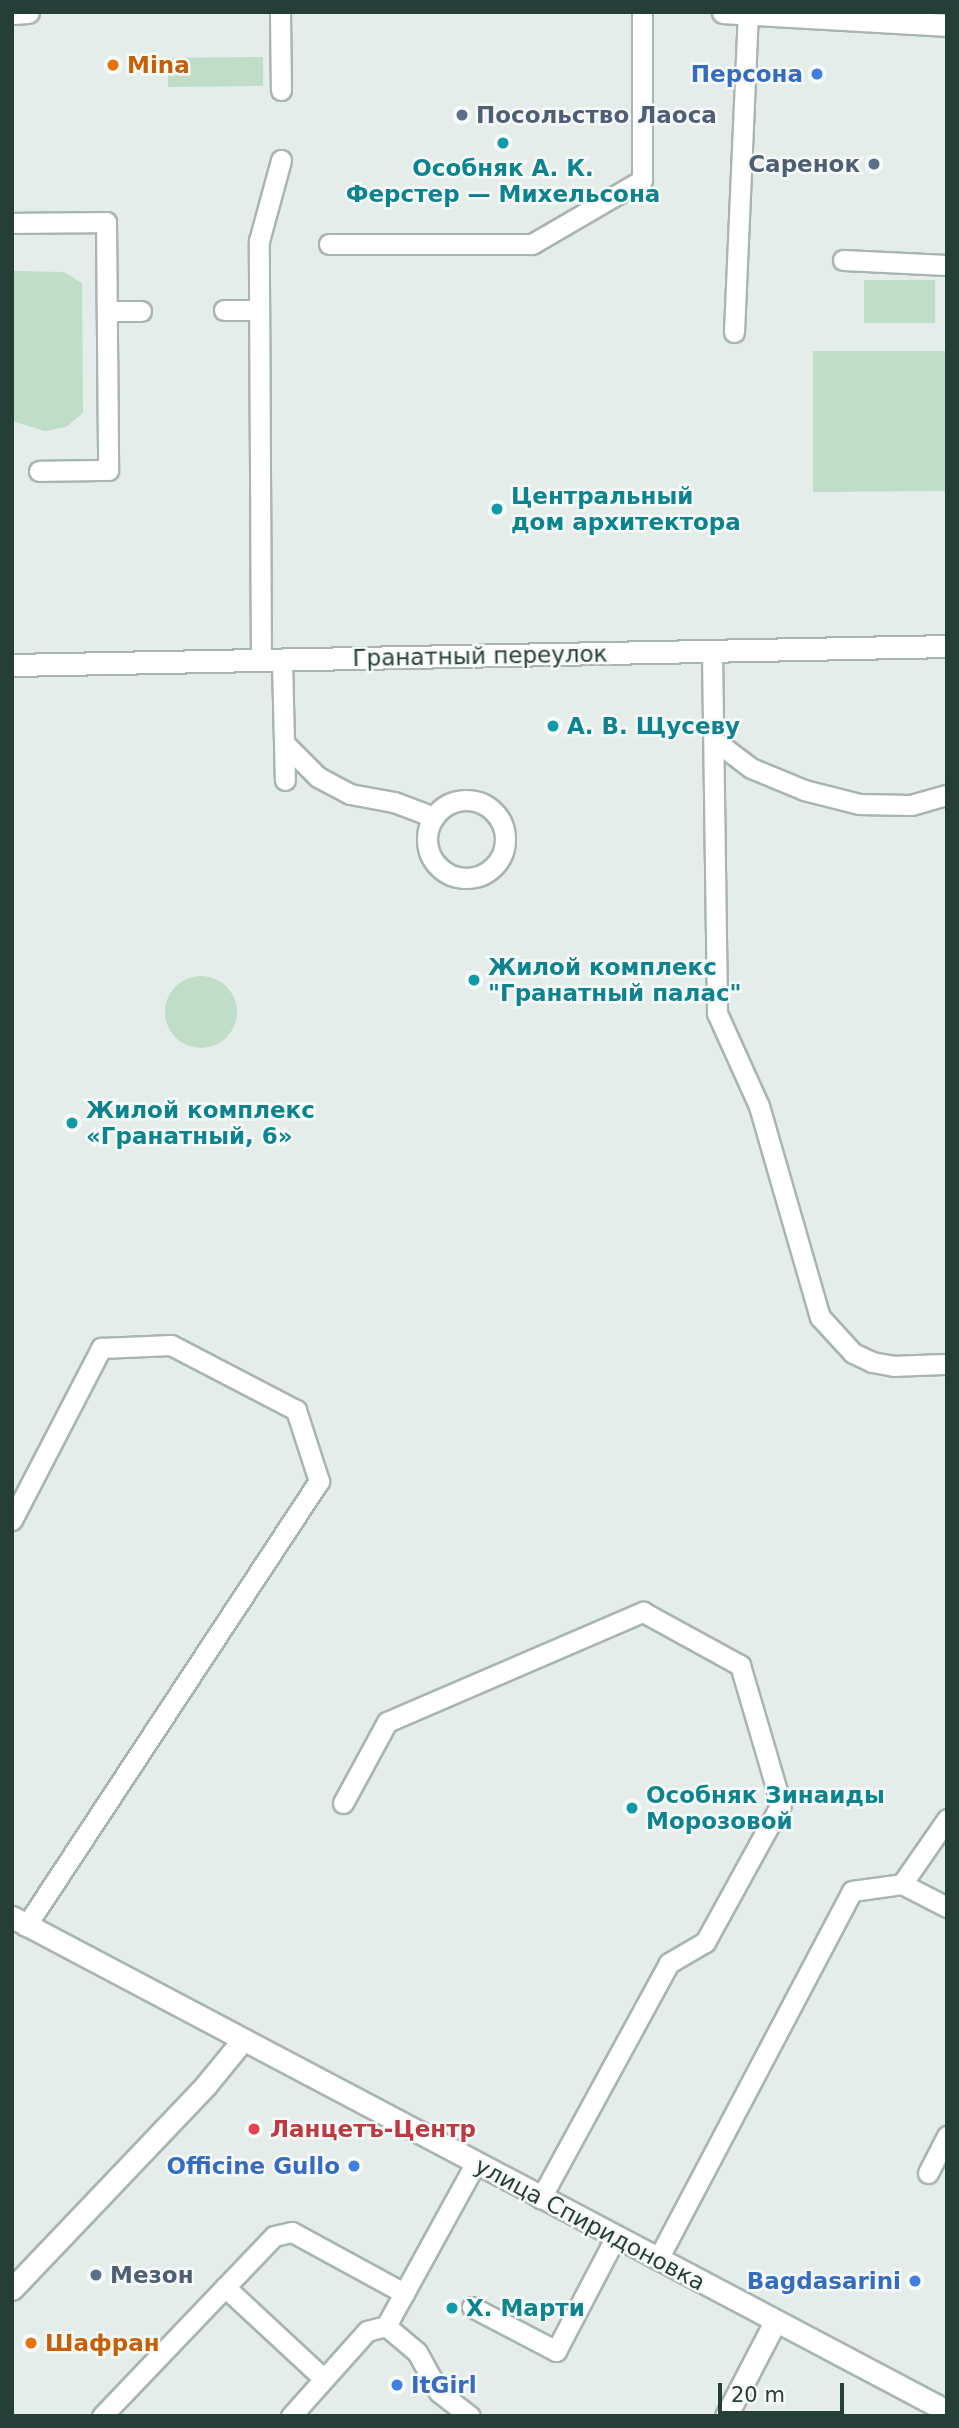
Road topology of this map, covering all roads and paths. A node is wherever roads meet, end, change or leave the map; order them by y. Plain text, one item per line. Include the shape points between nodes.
1 (28, 12) edge
2 (280, 12) edge
3 (642, 12) edge
4 (723, 12) edge
5 (12, 13) edge
6 (748, 13) edge
7 (899, 18) edge
8 (947, 25) edge
9 (281, 90) dead end
10 (281, 160) dead end
11 (12, 223) edge
12 (329, 244) dead end
13 (844, 260) dead end
14 (947, 265) edge
15 (107, 310) junction
16 (224, 310) dead end
17 (259, 310) junction
18 (141, 311) dead end
19 (734, 332) dead end
20 (39, 471) dead end
21 (947, 646) edge
22 (712, 651) junction
23 (282, 660) junction
24 (261, 661) junction
25 (12, 665) edge
26 (714, 740) junction
27 (284, 743) junction
28 (285, 780) dead end
29 (947, 795) edge
30 (434, 817) junction
31 (947, 1364) edge
32 (12, 1520) edge
33 (343, 1803) dead end
34 (947, 1819) edge
35 (902, 1884) junction
36 (947, 1907) edge
37 (19, 1921) edge
38 (242, 2041) junction
39 (947, 2136) edge
40 (475, 2164) junction
41 (928, 2173) dead end
42 (541, 2198) junction
43 (615, 2238) junction
44 (658, 2259) junction
45 (225, 2287) junction
46 (12, 2289) edge
47 (404, 2293) junction
48 (472, 2307) dead end
49 (775, 2322) junction
50 (386, 2326) junction
51 (324, 2379) junction
52 (947, 2412) edge
53 (102, 2416) edge
54 (291, 2416) edge
55 (470, 2416) edge
56 (726, 2416) edge

1 - 5 street
2 - 9 lane
3 - 12 lane via 642,180 532,244
4 - 6 street
6 - 7 street
6 - 19 lane
7 - 8 street
10 - 17 lane via 259,241
11 - 15 lane via 106,222
13 - 14 lane
15 - 18 lane
15 - 20 lane via 108,470
16 - 17 lane
17 - 24 lane
21 - 22 street, Гранатный переулок
22 - 23 street, Гранатный переулок
22 - 26 lane
23 - 24 street, Гранатный переулок
23 - 27 lane
24 - 25 street, Гранатный переулок
26 - 29 lane via 751,768 804,790 859,804 911,805
26 - 31 lane via 717,1013 759,1106 820,1317 853,1353 872,1362
27 - 28 lane
27 - 30 lane via 318,777 350,794
30 - 30 lane via 427,839 439,867 467,878 495,866 506,838 494,811 465,799 450,803
32 - 37 lane via 101,1348 171,1345 296,1410 319,1482
33 - 42 lane via 387,1722 643,1612 740,1665 781,1804 705,1941 669,1964
34 - 35 lane
35 - 36 lane
35 - 44 lane via 852,1891
37 - 38 street, улица Спиридоновка
38 - 40 street, улица Спиридоновка
38 - 46 street via 206,2085
39 - 41 lane
40 - 42 street, улица Спиридоновка
40 - 47 lane
42 - 43 street, улица Спиридоновка
43 - 44 street, улица Спиридоновка
43 - 48 lane via 556,2351
44 - 49 street, улица Спиридоновка
45 - 47 lane via 274,2236 292,2232
45 - 51 lane
45 - 53 lane
47 - 50 lane
49 - 52 street, улица Спиридоновка
49 - 56 street
50 - 51 lane via 367,2331
50 - 55 lane via 417,2352 439,2392
51 - 54 lane

